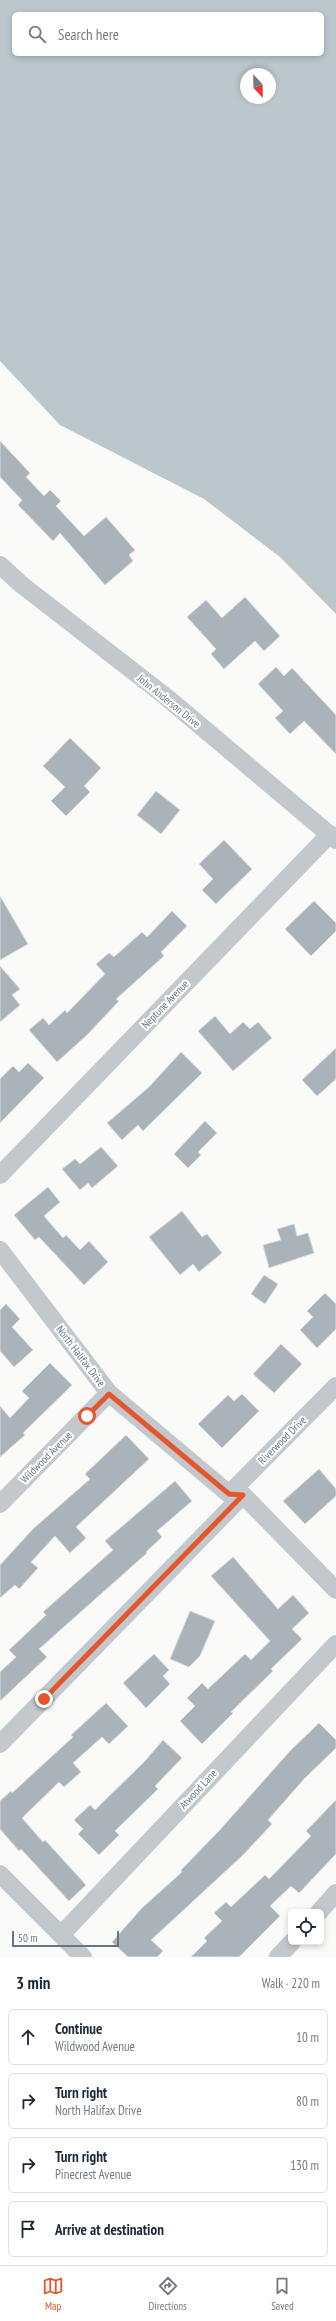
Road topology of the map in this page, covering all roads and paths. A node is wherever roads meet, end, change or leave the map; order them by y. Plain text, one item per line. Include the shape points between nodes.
1 (0, 565) edge
2 (333, 837) edge
3 (0, 1175) edge
4 (0, 1250) edge
5 (336, 1386) edge
6 (109, 1394) junction
7 (236, 1495) junction
8 (0, 1504) edge
9 (336, 1590) edge
10 (336, 1644) edge
11 (0, 1744) edge
12 (0, 1874) edge
13 (336, 1893) edge
14 (322, 1909) edge
15 (61, 1935) junction
16 (289, 1945) edge
17 (84, 1957) edge
18 (278, 1957) edge

1 - 2 street, John Anderson Drive via 165,696
2 - 3 street, Neptune Avenue
4 - 6 street, North Halifax Drive
5 - 7 street, Riverwood Drive
6 - 7 street, North Halifax Drive
6 - 8 street, Wildwood Avenue
7 - 9 street, North Halifax Drive
7 - 11 street, Riverwood Drive
10 - 15 street, Atwood Lane
12 - 15 street
13 - 14 street
15 - 17 street
16 - 18 street

